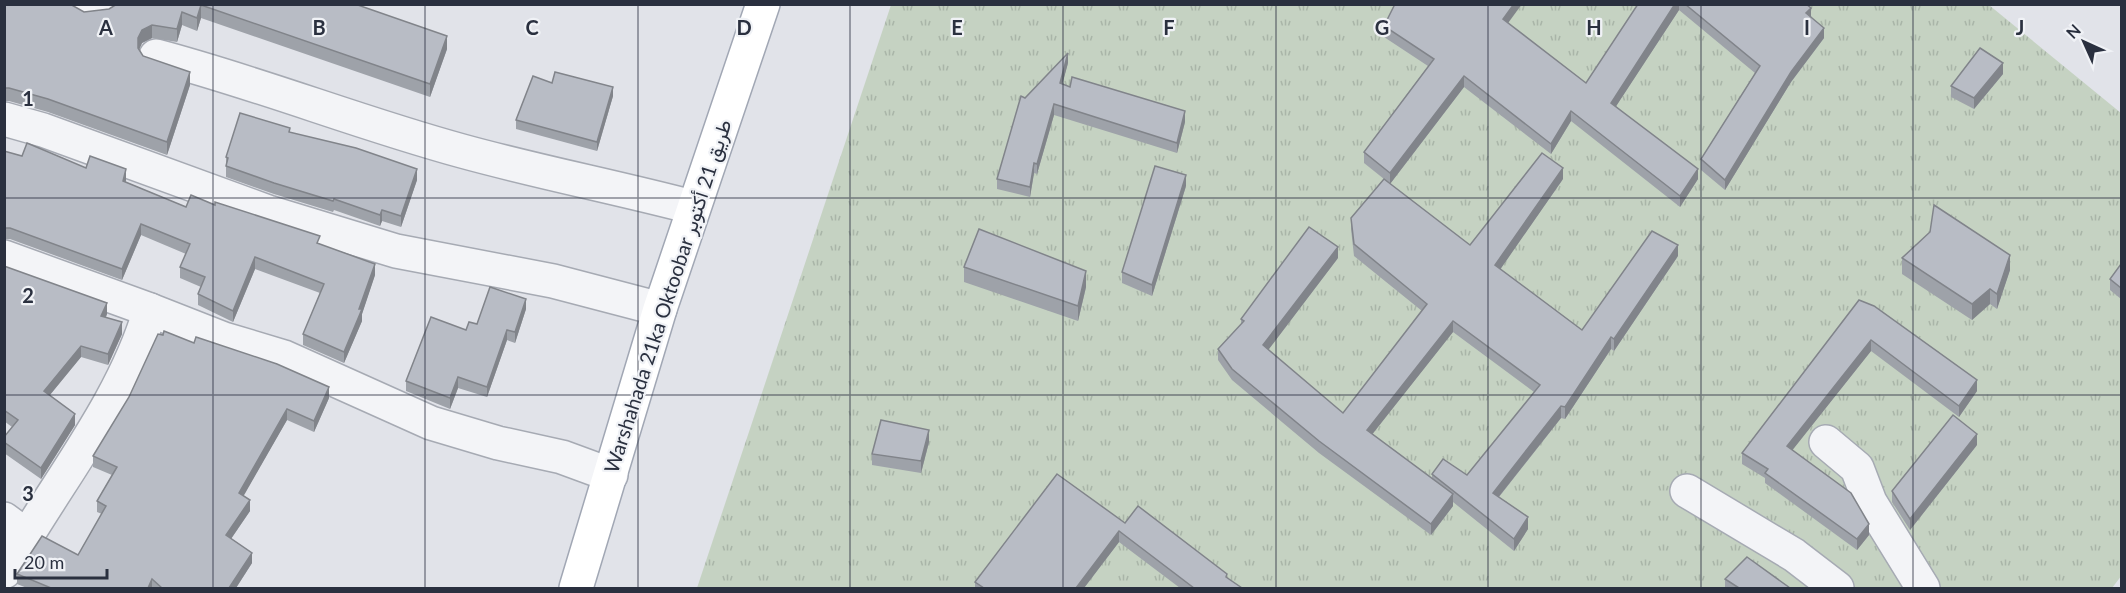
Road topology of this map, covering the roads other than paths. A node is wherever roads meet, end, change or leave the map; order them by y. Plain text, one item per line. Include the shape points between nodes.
1 (80, 4) edge
2 (104, 4) edge
3 (763, 4) edge
4 (156, 57) dead end
5 (4, 119) edge
6 (692, 207) junction
7 (4, 257) edge
8 (660, 309) junction
9 (150, 310) junction
10 (1827, 442) dead end
11 (611, 475) junction
12 (1687, 491) dead end
13 (16, 527) edge
14 (4, 572) edge
15 (576, 588) edge
16 (1837, 588) edge
17 (1923, 588) edge

1 - 2 street via 90,8
3 - 6 main road, Warshahada 21ka Oktoobar طريق 21 أكتوبر
4 - 6 street via 229,75 462,151
5 - 8 street via 43,129 268,212 396,251 553,281
6 - 8 main road, Warshahada 21ka Oktoobar طريق 21 أكتوبر
7 - 9 street
8 - 11 main road, Warshahada 21ka Oktoobar طريق 21 أكتوبر
9 - 11 street via 284,357 431,423
9 - 13 street via 141,341 113,396
10 - 17 street via 1857,468 1870,502
11 - 15 main road, Warshahada 21ka Oktoobar طريق 21 أكتوبر
12 - 16 street via 1794,555
13 - 14 street

